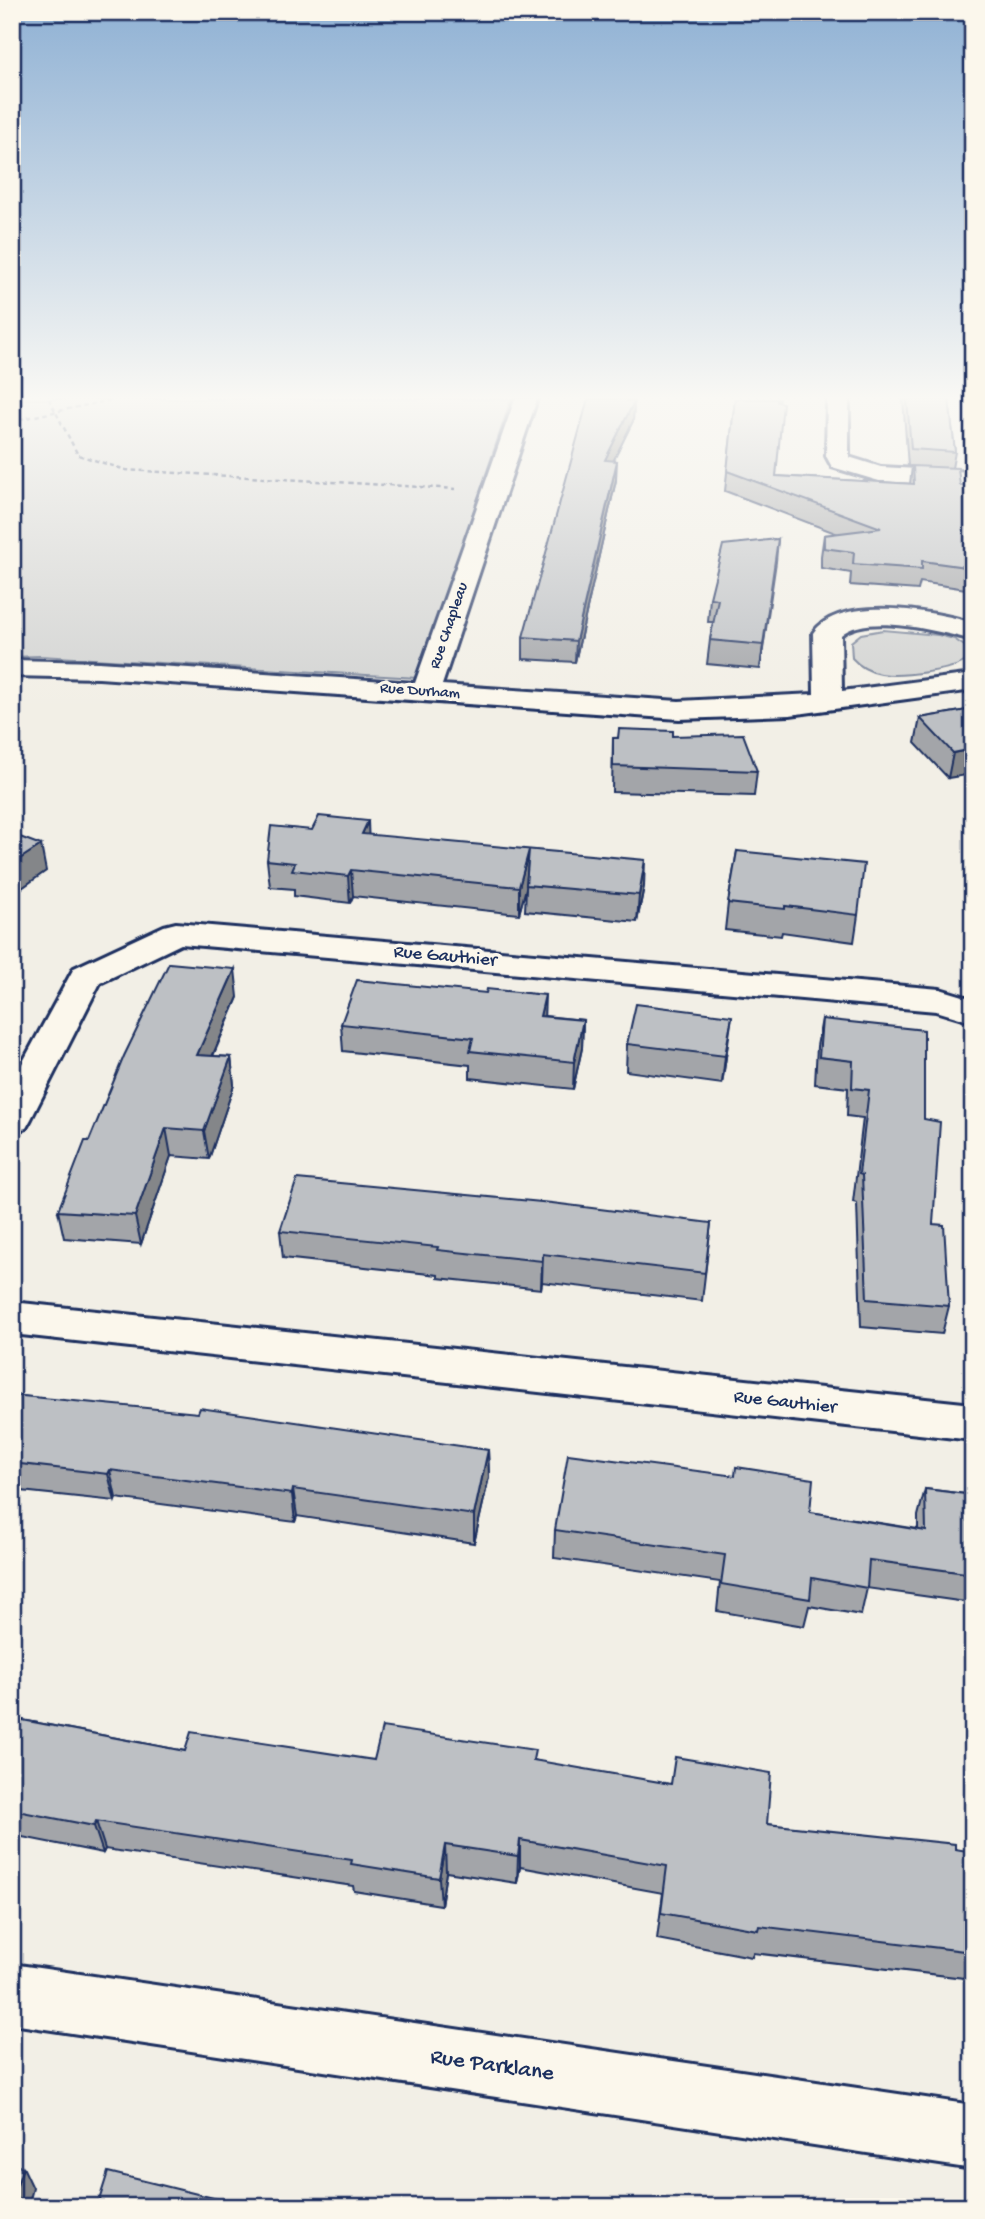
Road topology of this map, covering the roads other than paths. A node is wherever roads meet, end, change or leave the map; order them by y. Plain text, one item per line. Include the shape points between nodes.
1 (491, 503) edge
2 (973, 632) edge
3 (12, 668) edge
4 (973, 682) edge
5 (426, 692) junction
6 (828, 701) junction
7 (973, 1011) edge
8 (12, 1119) edge
9 (12, 1318) edge
10 (973, 1422) edge
11 (12, 1994) edge
12 (973, 2137) edge

1 - 5 street, Rue Chapleau
2 - 6 street via 948,623 865,618 839,622 827,633
3 - 5 street, Rue Durham
4 - 6 street, Rue Durham
5 - 6 street, Rue Durham via 679,710
7 - 8 street, Rue Gauthier via 940,1000 176,933 86,976
9 - 10 street, Rue Gauthier
11 - 12 street, Rue Parklane

